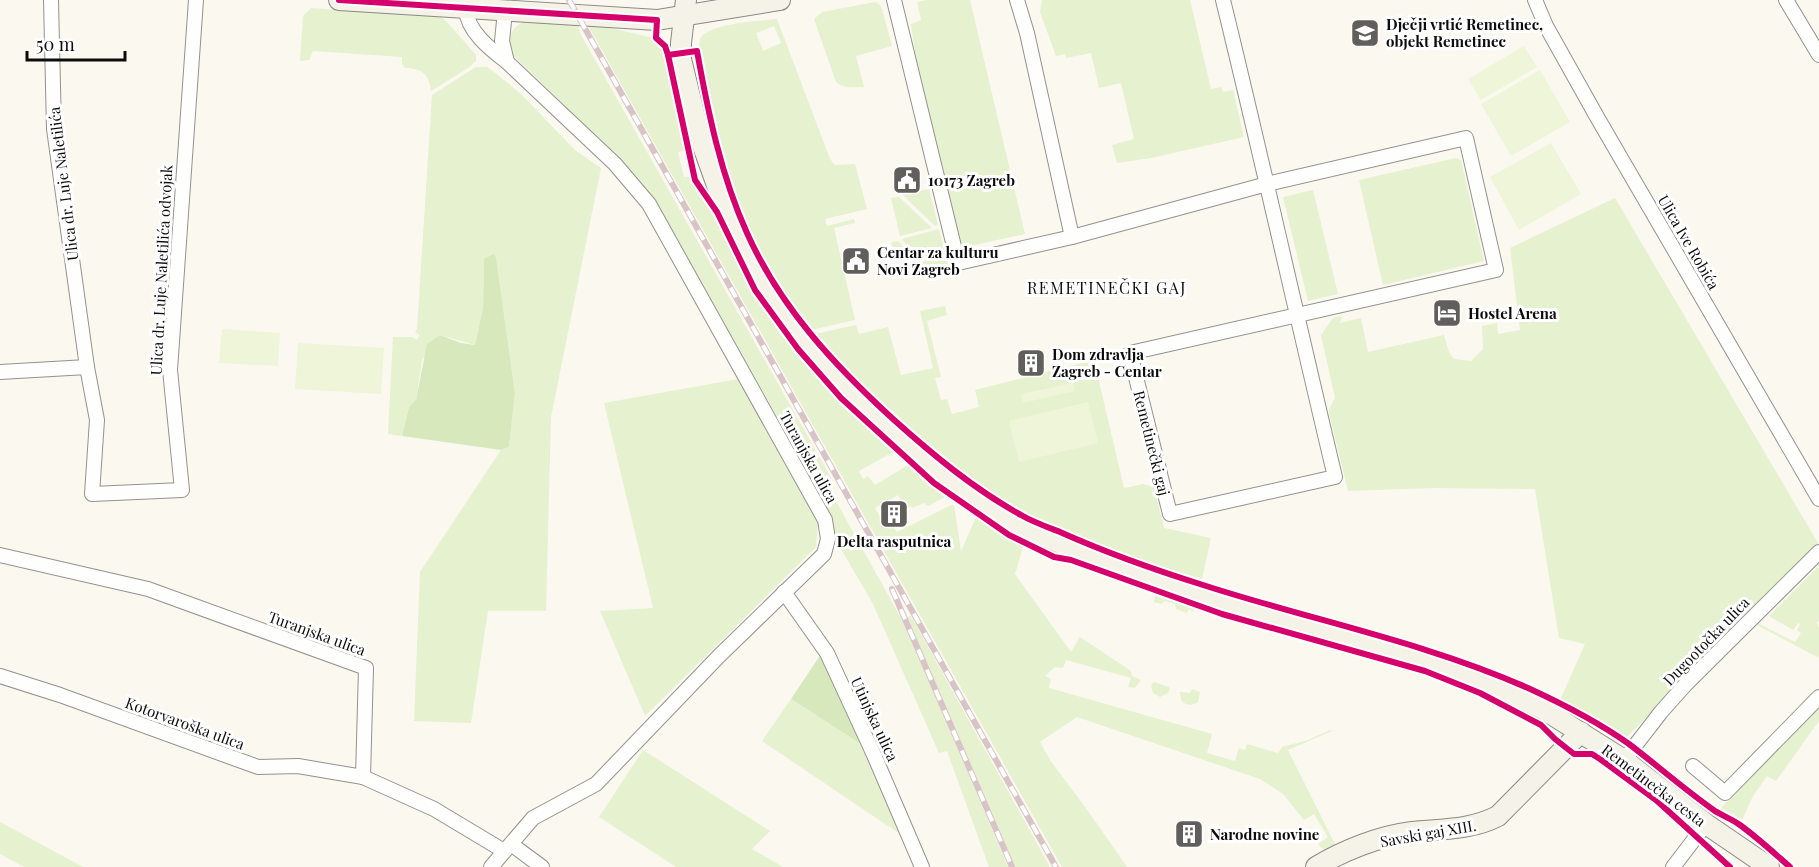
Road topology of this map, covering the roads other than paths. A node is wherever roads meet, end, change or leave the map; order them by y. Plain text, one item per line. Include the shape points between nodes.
1 (51, 0) edge
2 (196, 0) edge
3 (339, 0) edge
4 (780, 0) edge
5 (894, 0) edge
6 (1017, 0) edge
7 (1223, 0) edge
8 (1535, 0) edge
9 (1786, 0) edge
10 (742, 3) edge
11 (685, 8) edge
12 (466, 9) junction
13 (505, 11) junction
14 (1819, 55) edge
15 (507, 62) junction
16 (1267, 184) junction
17 (1072, 237) junction
18 (1297, 316) junction
19 (87, 367) junction
20 (0, 372) edge
21 (1815, 483) edge
22 (1819, 499) edge
23 (1819, 552) edge
24 (0, 555) edge
25 (784, 592) junction
26 (0, 676) edge
27 (1819, 697) edge
28 (1581, 732) junction
29 (1624, 760) junction
30 (1693, 766) dead end
31 (363, 777) junction
32 (1706, 824) junction
33 (507, 848) junction
34 (1326, 865) edge
35 (491, 867) edge
36 (542, 867) edge
37 (922, 867) edge
38 (1673, 867) edge
39 (1769, 867) edge

1 - 19 street, Ulica dr. Luje Naletilića via 54,129
2 - 19 street, Ulica dr. Luje Naletilića odvojak via 170,370 182,490 92,494 97,420
3 - 12 main road
4 - 10 main road
5 - 17 street, Remetinečki gaj via 958,263
6 - 17 street
7 - 16 street, Remetinečki gaj
8 - 21 street, Ulica Ive Robića via 1597,117
9 - 14 street
10 - 11 main road via 702,12
11 - 13 main road via 657,20
11 - 28 main road, Remetinečka cesta via 681,59 700,138 724,205 758,273 802,340 843,386 940,473 1011,521 1082,553 1142,575 1444,665 1494,685
12 - 13 main road
12 - 15 street, Turanjska ulica via 472,29
13 - 15 street via 502,41
15 - 25 street, Turanjska ulica via 615,164 649,204 825,520 828,539 824,554
16 - 17 street, Remetinečki gaj
16 - 18 street, Remetinečki gaj
16 - 18 street, Remetinečki gaj via 1466,138 1496,270
18 - 18 street, Remetinečki gaj via 1335,477 1170,514 1130,353
19 - 20 street
21 - 22 street, Ulica Ive Robića
23 - 29 street, Dugootočka ulica via 1686,684
24 - 31 street, Turanjska ulica via 148,590 366,668
25 - 33 street, Turanjska ulica via 596,784 533,818
25 - 37 street, Utinjska ulica via 827,653
26 - 31 street, Kotorvaroška ulica via 258,767 298,766
27 - 30 street via 1725,793
28 - 29 main road, Remetinečka cesta
28 - 34 main road, Savski gaj XIII. via 1498,816 1470,826 1391,836
29 - 32 main road, Remetinečka cesta
31 - 33 street
32 - 38 street
32 - 39 main road, Remetinečka cesta
33 - 35 street, Turanjska ulica
33 - 36 street

